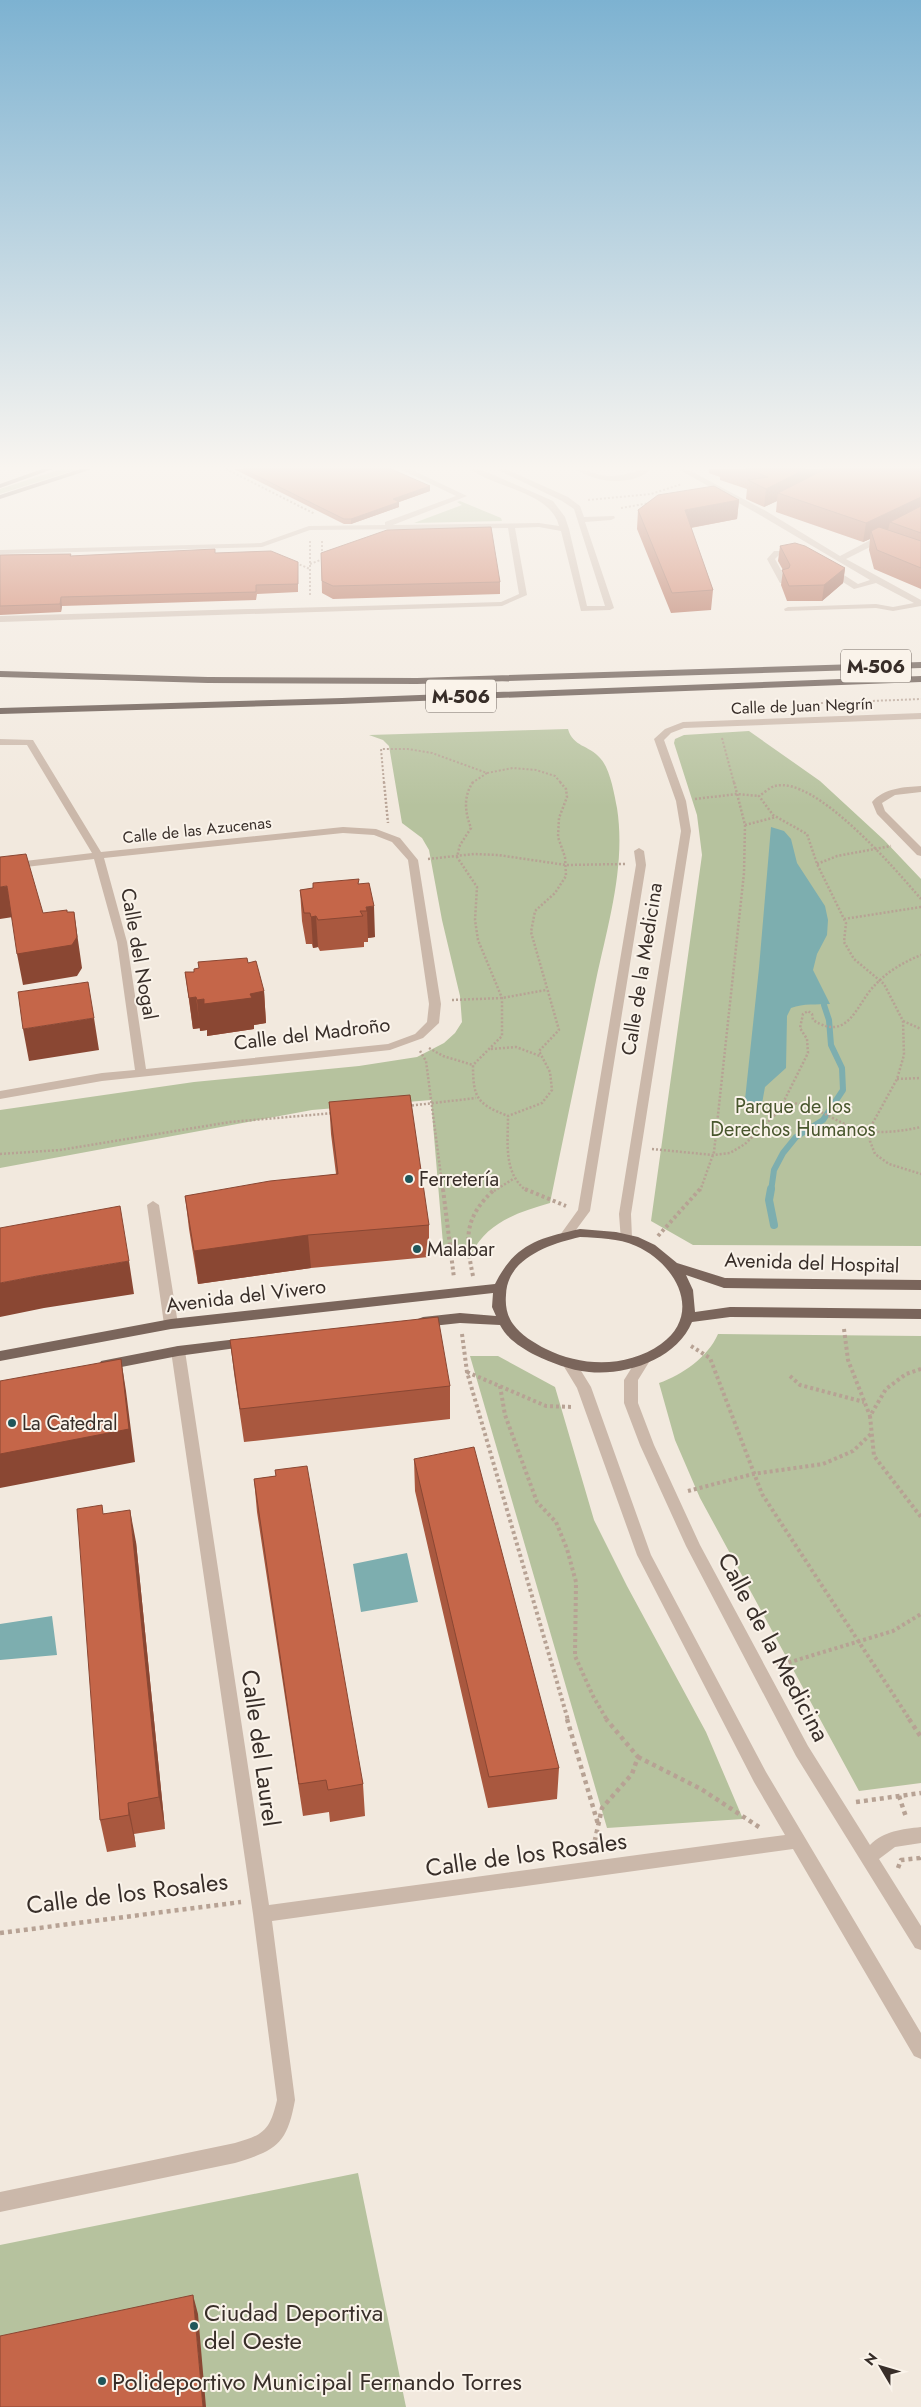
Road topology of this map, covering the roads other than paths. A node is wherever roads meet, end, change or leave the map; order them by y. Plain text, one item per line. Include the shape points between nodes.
1 (521, 581) edge
2 (577, 581) edge
3 (601, 581) edge
4 (848, 581) edge
5 (873, 581) edge
6 (880, 581) edge
7 (906, 595) junction
8 (921, 603) edge
9 (876, 606) junction
10 (788, 609) dead end
11 (0, 618) edge
12 (921, 659) edge
13 (921, 665) edge
14 (832, 668) junction
15 (0, 674) edge
16 (921, 679) edge
17 (0, 711) edge
18 (921, 716) edge
19 (683, 725) joint
20 (0, 742) edge
21 (32, 745) junction
22 (0, 750) edge
23 (921, 789) edge
24 (639, 851) dead end
25 (921, 853) edge
26 (98, 855) junction
27 (413, 860) joint
28 (0, 867) edge
29 (141, 1073) junction
30 (0, 1094) edge
31 (152, 1205) dead end
32 (566, 1235) junction
33 (626, 1238) junction
34 (674, 1266) junction
35 (921, 1286) edge
36 (499, 1288) junction
37 (921, 1314) edge
38 (687, 1318) junction
39 (504, 1321) junction
40 (412, 1323) edge
41 (171, 1324) junction
42 (256, 1342) edge
43 (178, 1351) junction
44 (0, 1356) edge
45 (644, 1359) junction
46 (570, 1365) junction
47 (88, 1368) edge
48 (921, 1835) edge
49 (790, 1842) junction
50 (869, 1859) junction
51 (260, 1907) junction
52 (921, 1942) edge
53 (921, 2050) edge
54 (0, 2202) edge

1 - 11 street via 523,595 502,604
2 - 3 street via 584,609 610,608
4 - 5 street via 857,587
6 - 7 street
7 - 8 street
7 - 9 street via 882,601
8 - 9 street via 894,609
9 - 10 street
12 - 14 highway
13 - 14 highway, M-506
14 - 15 highway, M-506 via 416,681 183,680
16 - 17 highway, M-506
18 - 19 street, Calle de Juan Negrín
19 - 33 street, Calle de la Medicina via 659,739 680,801 686,831 625,1214
20 - 21 street
21 - 22 street
21 - 26 street, Calle del Nogal
23 - 25 street via 884,795 877,802 880,812
24 - 32 street, Calle de la Medicina via 641,865 584,1211
26 - 27 street, Calle de las Azucenas via 343,830 376,832 393,838
26 - 28 street, Calle de las Azucenas
26 - 29 street, Calle del Nogal via 122,942
27 - 29 street, Calle del Madroño via 434,1000 433,1023 419,1036 390,1047
29 - 30 street, Calle del Madroño
31 - 41 street
32 - 33 main road via 607,1234
32 - 36 main road via 546,1240 518,1256
33 - 34 main road via 649,1247
34 - 35 main road, Avenida del Hospital via 724,1283
34 - 38 main road via 688,1291
36 - 39 main road via 498,1305
36 - 41 main road, Avenida del Vivero
37 - 38 main road via 730,1312
38 - 45 main road via 672,1341
39 - 40 main road via 460,1318
39 - 46 main road via 510,1331 535,1352
41 - 44 main road, Avenida del Vivero
42 - 43 main road
43 - 47 main road
43 - 51 street, Calle del Laurel
45 - 46 main road via 608,1367
45 - 50 street, Calle de la Medicina via 631,1380 631,1403 647,1445 693,1546 802,1751
46 - 49 street via 592,1407 644,1556 760,1777
48 - 50 street via 892,1838 879,1846
49 - 51 street, Calle de los Rosales
49 - 53 street
50 - 52 street, Calle de la Medicina
51 - 54 street, Calle del Laurel via 286,2100 281,2126 263,2145 236,2153

